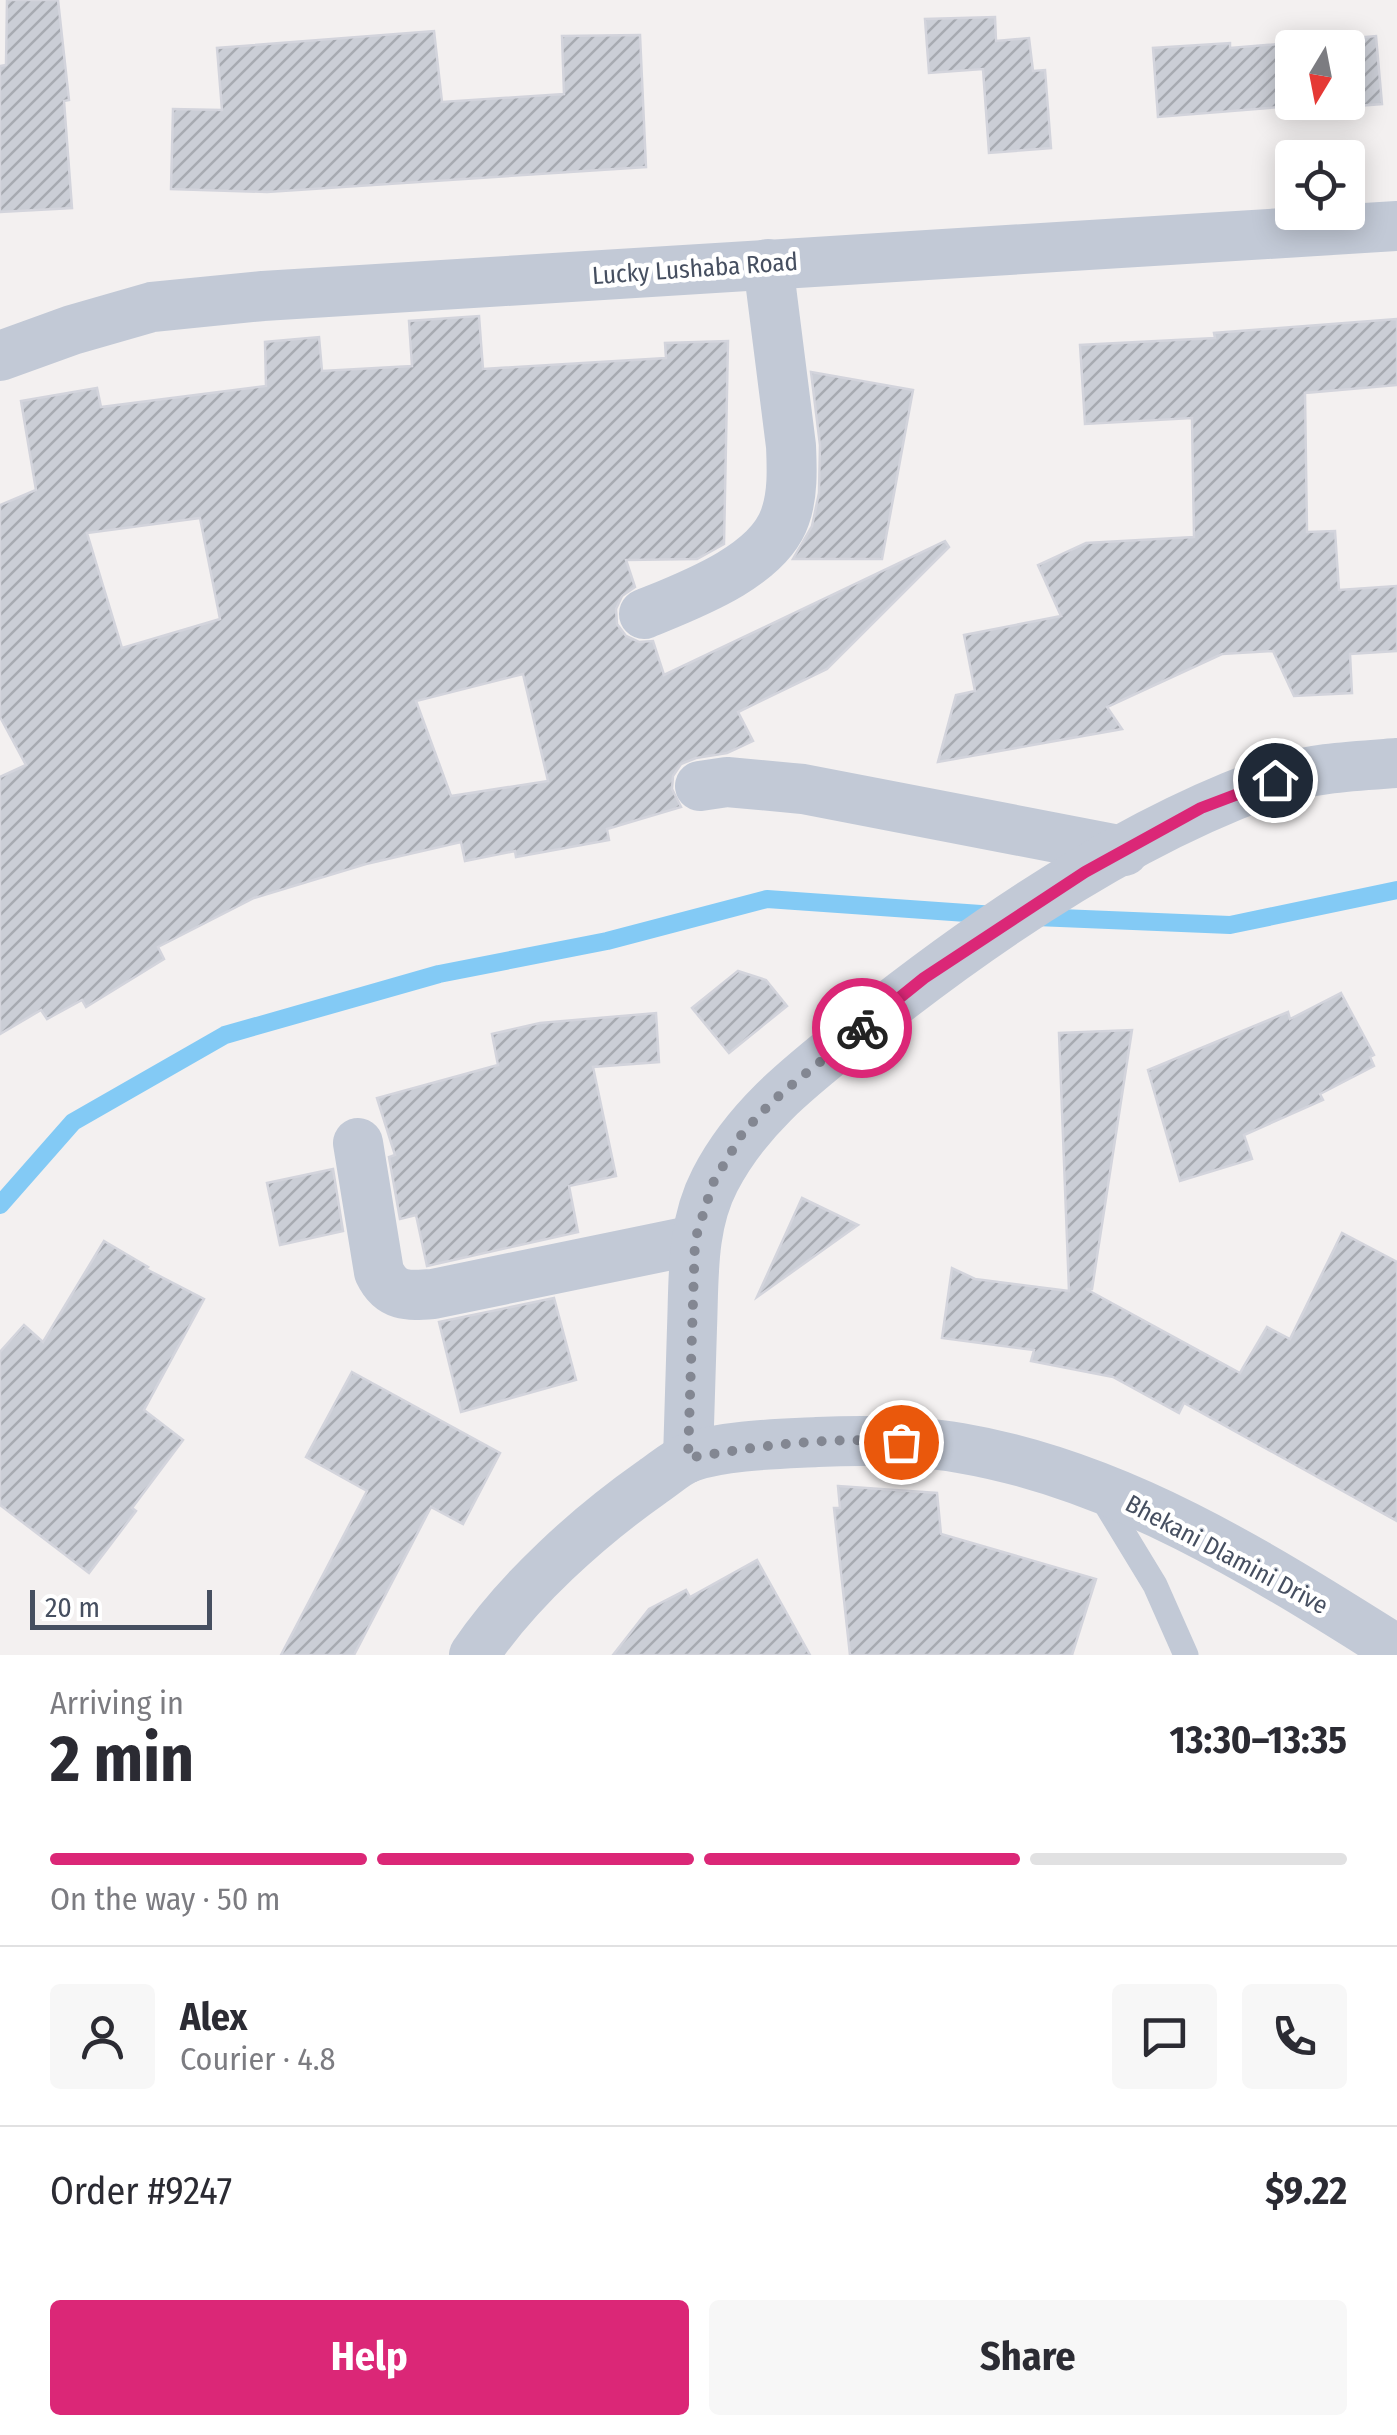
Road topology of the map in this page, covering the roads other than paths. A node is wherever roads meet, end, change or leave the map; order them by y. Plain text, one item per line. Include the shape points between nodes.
1 (1397, 226) edge
2 (768, 264) junction
3 (0, 356) edge
4 (644, 614) dead end
5 (1397, 763) edge
6 (700, 786) dead end
7 (1104, 861) junction
8 (358, 1143) dead end
9 (695, 1240) junction
10 (688, 1458) junction
11 (1096, 1488) junction
12 (1397, 1650) edge
13 (474, 1655) edge
14 (1186, 1655) edge

1 - 2 street, Lucky Lushaba Road
2 - 3 street, Lucky Lushaba Road via 152,307
2 - 4 street via 791,446 784,520 761,550 720,583
5 - 7 street via 1275,780 1201,808
6 - 7 street via 803,789
7 - 9 street via 924,978 783,1092 742,1134 713,1183
8 - 9 street via 379,1272 396,1293 432,1294
9 - 10 street
10 - 11 street, Bhekani Dlamini Drive via 769,1444 872,1440 960,1448
10 - 13 street, Bhekani Dlamini Drive via 614,1509 552,1566
11 - 12 street, Bhekani Dlamini Drive via 1281,1576
11 - 14 lane via 1155,1585

